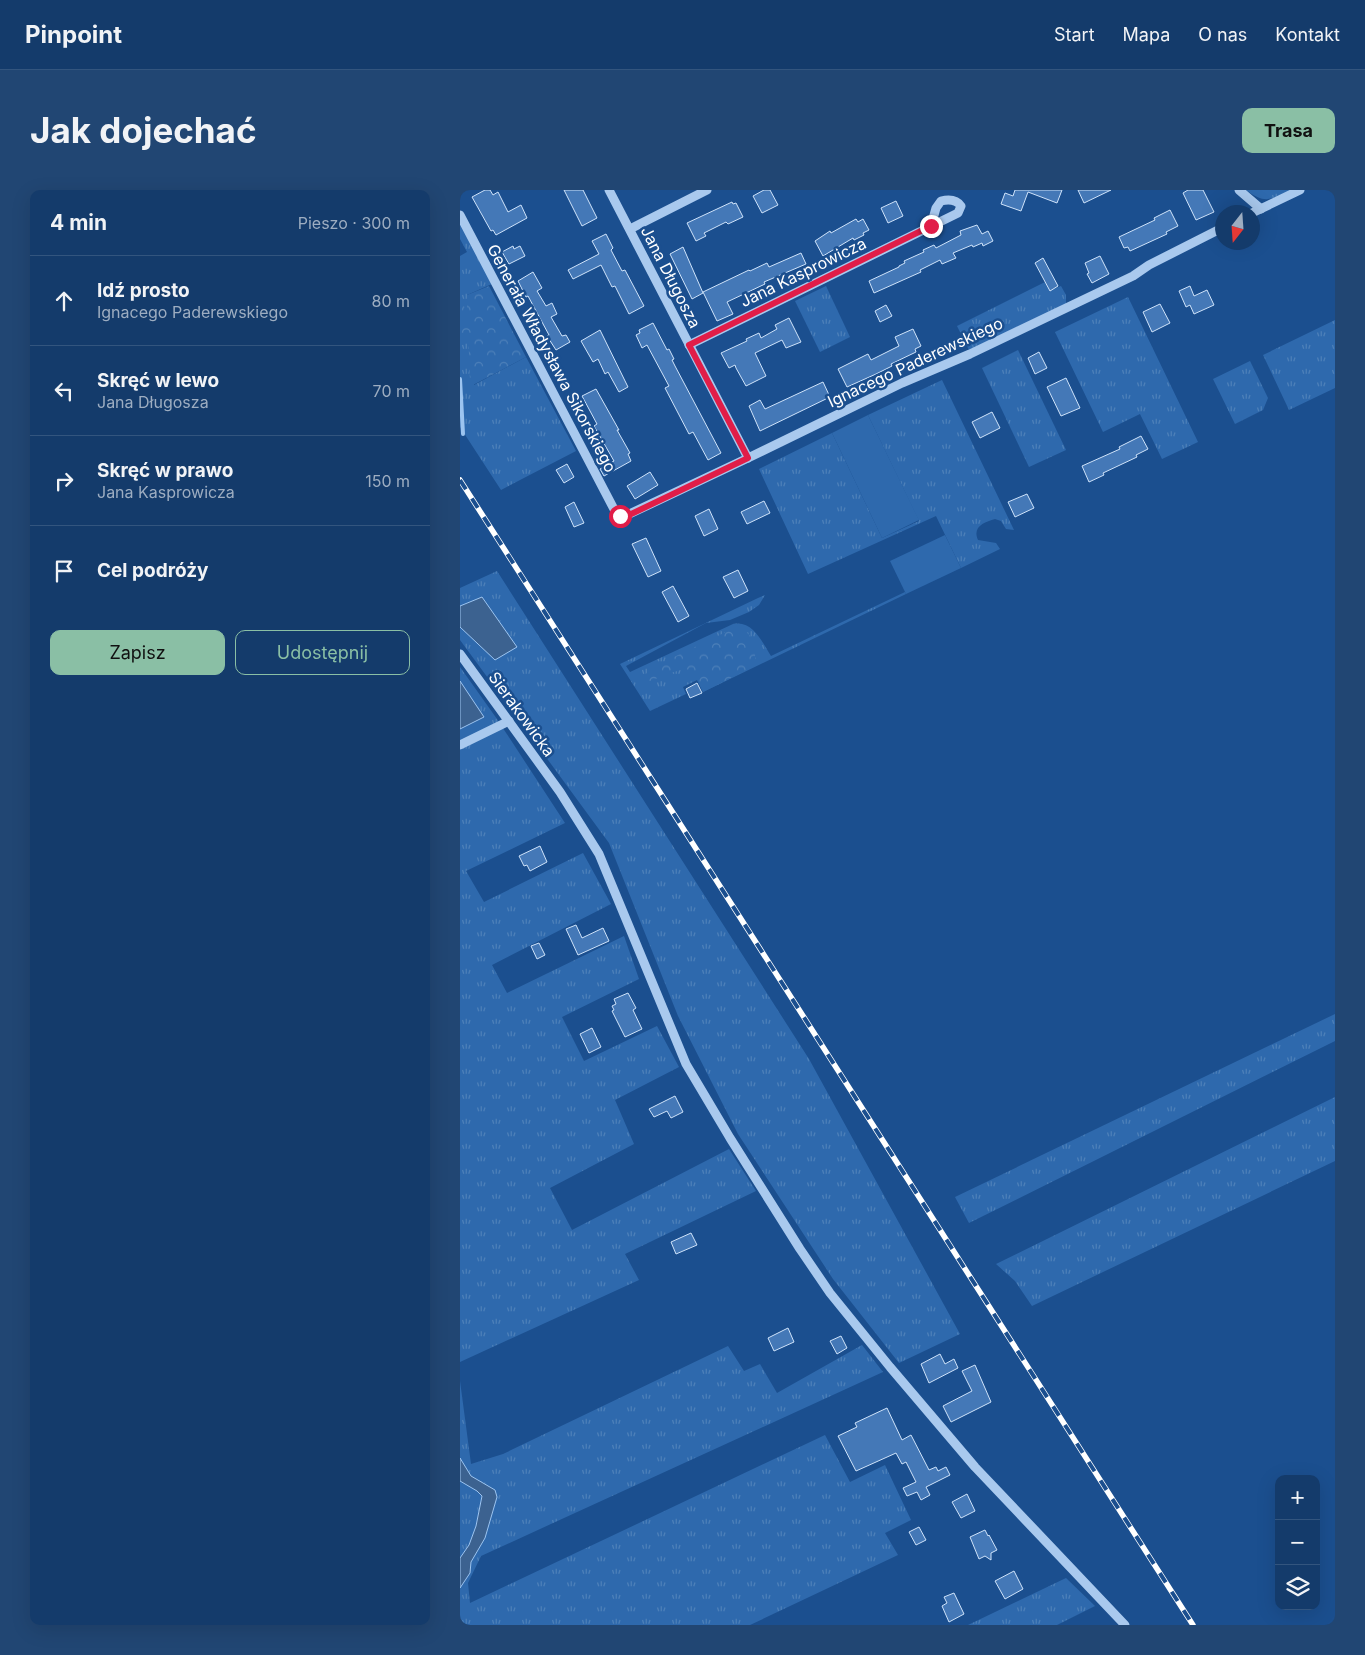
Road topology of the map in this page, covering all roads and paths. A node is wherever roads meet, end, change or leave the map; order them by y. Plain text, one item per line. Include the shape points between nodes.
1 (609, 190) edge
2 (707, 190) edge
3 (1239, 190) edge
4 (1300, 190) edge
5 (1252, 205) edge
6 (1260, 210) edge
7 (460, 215) edge
8 (931, 226) dead end
9 (630, 229) junction
10 (1215, 232) edge
11 (689, 345) junction
12 (748, 458) junction
13 (618, 514) joint
14 (460, 654) edge
15 (509, 721) junction
16 (460, 745) edge
17 (1125, 1625) edge

1 - 9 street, Jana Długosza
2 - 9 street
3 - 5 street
4 - 6 street
7 - 13 street, Generała Władysława Sikorskiego
8 - 11 street, Jana Kasprowicza
9 - 11 street, Jana Długosza
10 - 12 street, Ignacego Paderewskiego via 1133,276
11 - 12 street, Jana Długosza
12 - 13 street, Ignacego Paderewskiego via 627,516
14 - 15 street, Sierakowicka
15 - 16 street
15 - 17 street, Sierakowicka via 599,854 686,1064 800,1249 830,1293 975,1467

